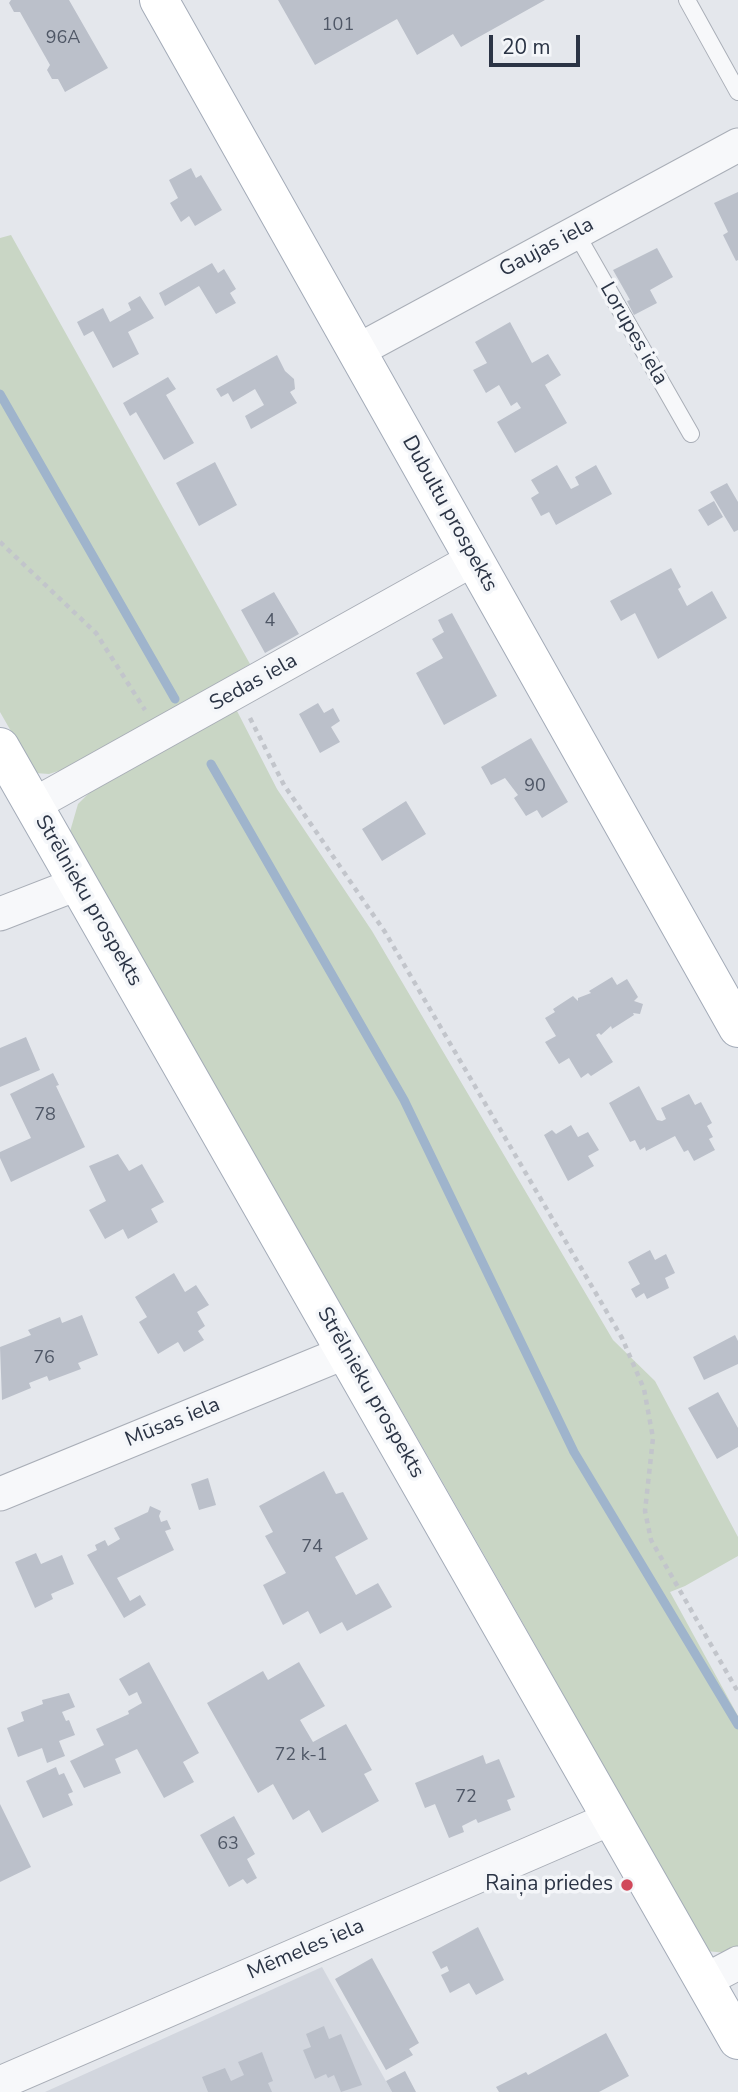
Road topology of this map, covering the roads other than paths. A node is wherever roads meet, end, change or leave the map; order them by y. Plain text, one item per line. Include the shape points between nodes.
1 (159, 0) edge
2 (687, 0) edge
3 (738, 92) edge
4 (738, 145) edge
5 (576, 233) junction
6 (357, 351) junction
7 (691, 434) dead end
8 (474, 559) junction
9 (0, 747) edge
10 (33, 805) junction
11 (78, 884) junction
12 (0, 914) edge
13 (738, 1028) edge
14 (346, 1352) junction
15 (0, 1494) edge
16 (612, 1818) junction
17 (738, 1963) edge
18 (704, 1981) junction
19 (738, 2040) edge
20 (0, 2083) edge
21 (5, 2092) edge

1 - 6 main road, Dubultu prospekts
2 - 3 lane
4 - 5 street, Gaujas iela
5 - 6 street, Gaujas iela
5 - 7 lane, Lorupes iela
6 - 8 main road, Dubultu prospekts
8 - 10 street, Sedas iela
8 - 13 main road, Dubultu prospekts
9 - 10 main road, Strēlnieku prospekts
10 - 11 main road, Strēlnieku prospekts
11 - 12 street
11 - 14 main road, Strēlnieku prospekts
14 - 15 street, Mūsas iela
14 - 16 main road, Strēlnieku prospekts
16 - 18 main road, Strēlnieku prospekts
16 - 20 street, Mēmeles iela
17 - 18 street
18 - 19 main road, Strēlnieku prospekts
20 - 21 street

